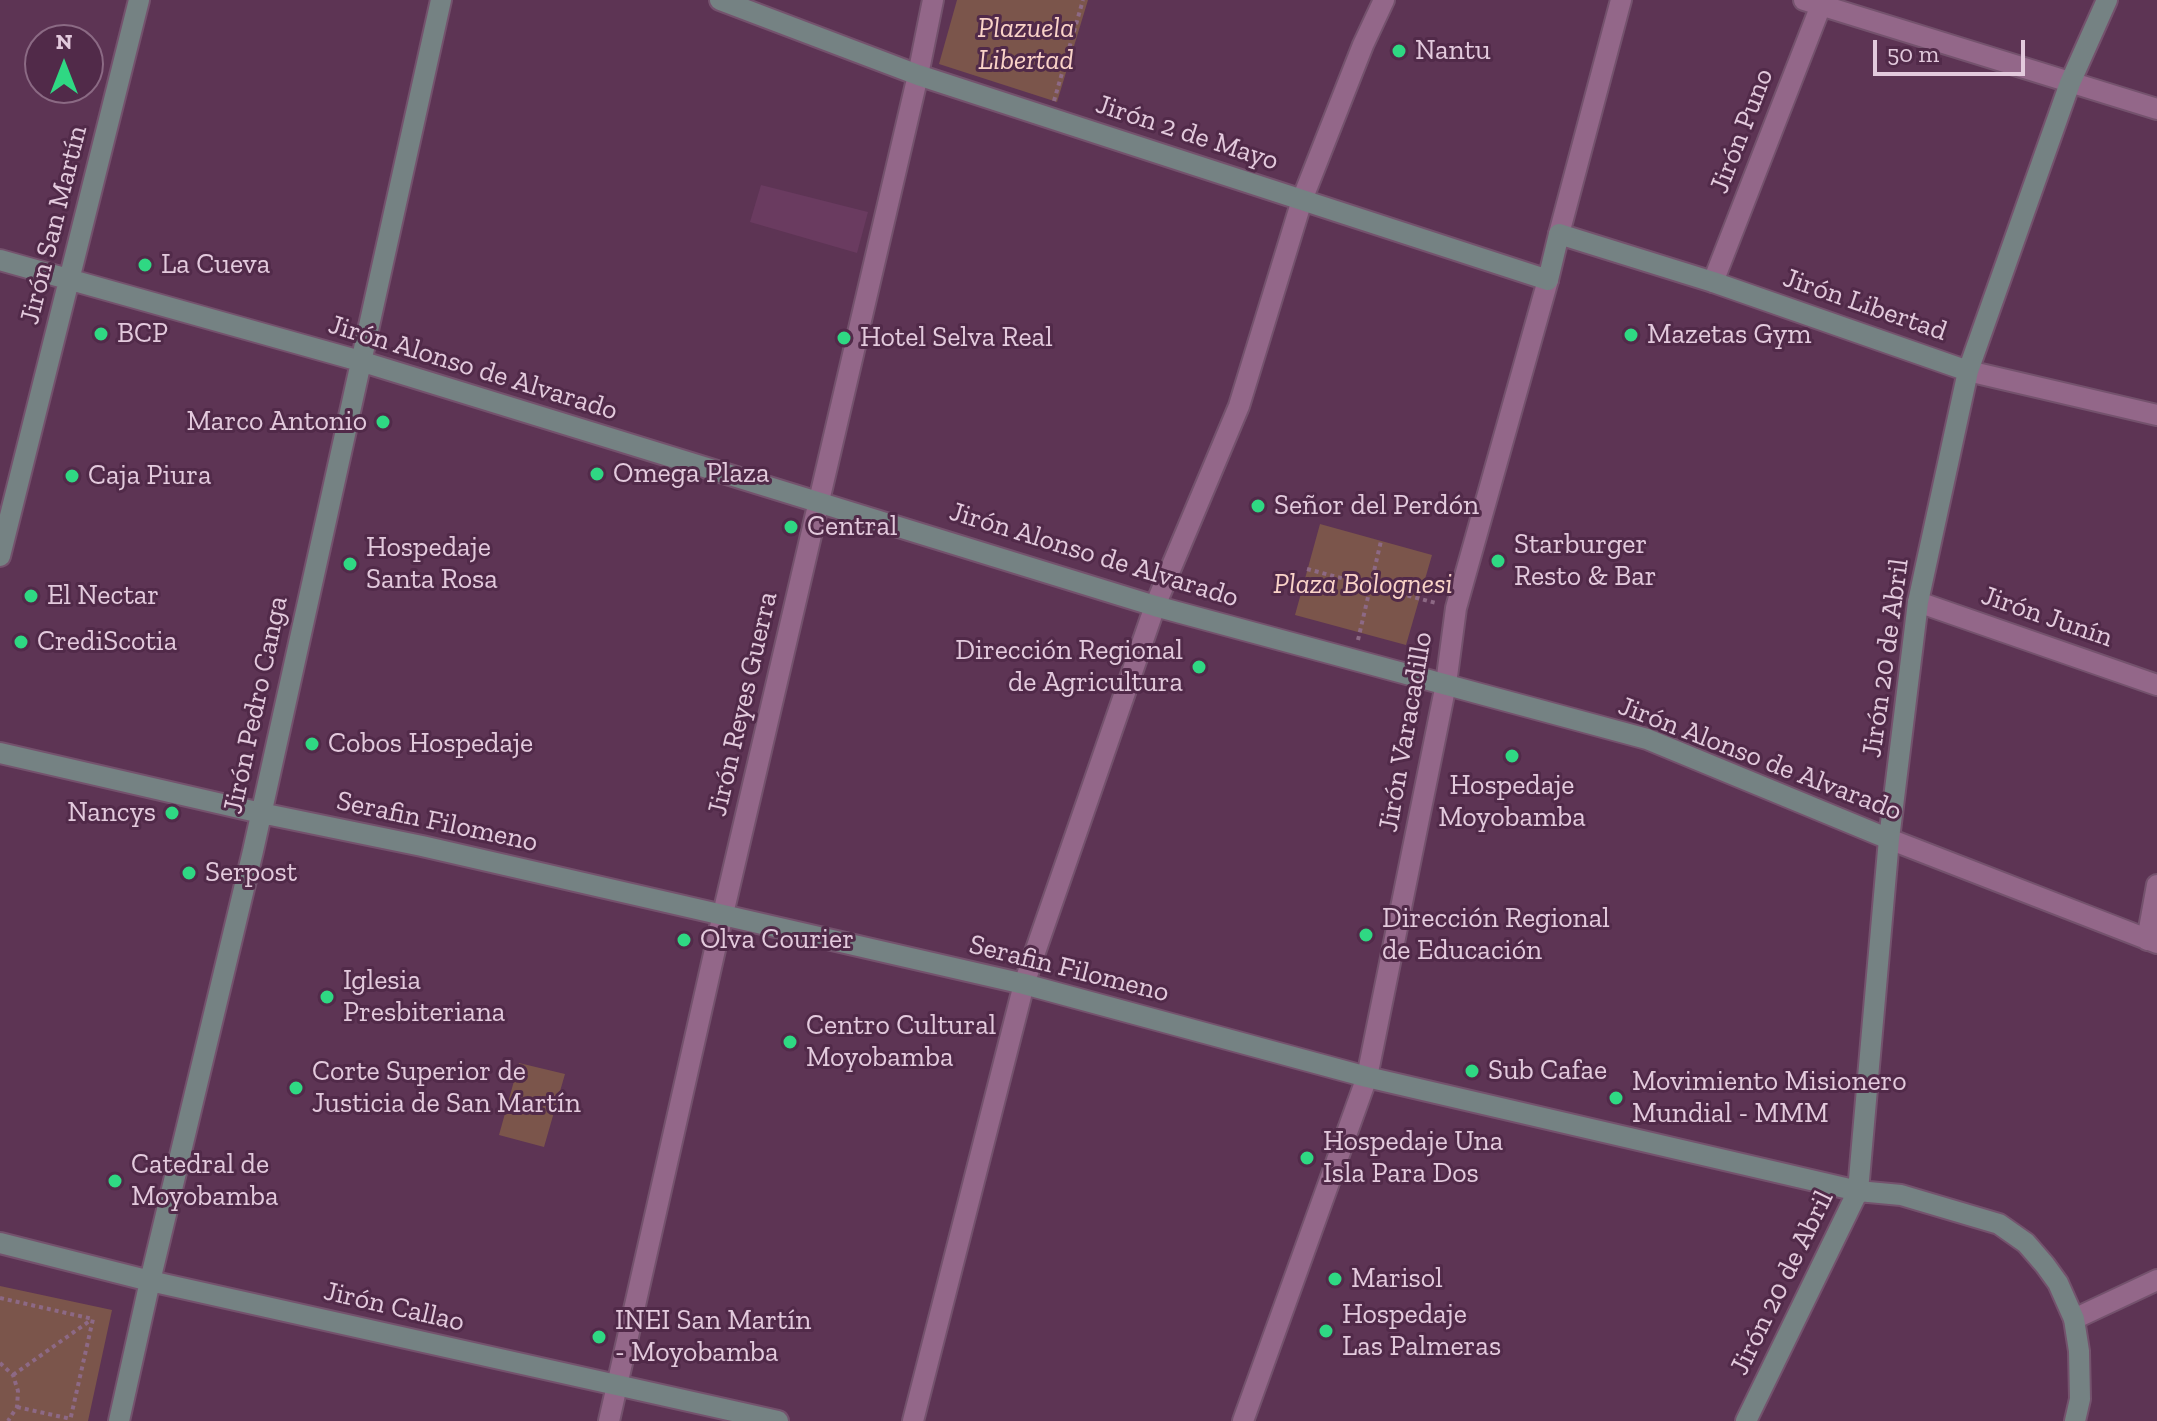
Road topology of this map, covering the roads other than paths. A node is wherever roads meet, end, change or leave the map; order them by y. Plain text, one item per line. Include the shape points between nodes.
1 (139, 0) edge
2 (441, 0) edge
3 (720, 0) edge
4 (933, 0) edge
5 (1384, 0) edge
6 (1621, 0) edge
7 (2107, 0) edge
8 (1816, 2) edge
9 (918, 75) junction
10 (2070, 83) junction
11 (2157, 109) edge
12 (1302, 200) junction
13 (1559, 234) junction
14 (0, 260) edge
15 (69, 278) junction
16 (1548, 280) junction
17 (1713, 282) junction
18 (360, 361) junction
19 (1968, 371) junction
20 (2157, 415) edge
21 (818, 500) junction
22 (0, 556) edge
23 (1918, 602) junction
24 (1155, 606) junction
25 (1446, 684) junction
26 (2157, 685) edge
27 (0, 753) edge
28 (261, 813) junction
29 (1889, 839) junction
30 (2157, 885) edge
31 (723, 914) junction
32 (2152, 942) edge
33 (1024, 984) junction
34 (1367, 1077) junction
35 (1858, 1191) junction
36 (0, 1243) edge
37 (2157, 1280) edge
38 (150, 1281) junction
39 (2074, 1319) junction
40 (617, 1385) junction
41 (119, 1421) edge
42 (609, 1421) edge
43 (778, 1421) edge
44 (913, 1421) edge
45 (1243, 1421) edge
46 (1746, 1421) edge
47 (2075, 1421) edge

1 - 15 street, Jirón San Martín
2 - 18 street, Jirón Pedro Canga
3 - 9 street, Jirón 2 de Mayo
4 - 9 street, Jirón Reyes Guerra
5 - 12 street
6 - 13 street, Jirón Varacadillo
7 - 10 street, Jirón 20 de Abril
8 - 10 street
8 - 17 street, Jirón Puno
9 - 12 street, Jirón 2 de Mayo
9 - 21 street, Jirón Reyes Guerra
10 - 11 street
10 - 19 street, Jirón 20 de Abril
12 - 16 street, Jirón 2 de Mayo
12 - 24 street via 1239,406
13 - 16 street, Jirón Varacadillo
13 - 17 street, Jirón Libertad
14 - 15 street, Jirón Alonso de Alvarado
15 - 18 street, Jirón Alonso de Alvarado
15 - 22 street, Jirón San Martín
16 - 25 street, Jirón Varacadillo via 1456,608
17 - 19 street, Jirón Libertad
18 - 21 street, Jirón Alonso de Alvarado
18 - 28 street, Jirón Pedro Canga
19 - 20 street, Jirón Libertad
19 - 23 street, Jirón 20 de Abril
21 - 24 street, Jirón Alonso de Alvarado
21 - 31 street, Jirón Reyes Guerra
23 - 26 street, Jirón Junín
23 - 29 street, Jirón 20 de Abril
24 - 25 street, Jirón Alonso de Alvarado
24 - 33 street
25 - 29 street, Jirón Alonso de Alvarado via 1647,739
25 - 34 street, Jirón Varacadillo
27 - 28 street, Serafin Filomeno
28 - 31 street, Serafin Filomeno
28 - 38 street, Jirón Pedro Canga
29 - 32 street, Jirón Alonso de Alvarado
29 - 35 street, Jirón 20 de Abril
30 - 32 street
31 - 33 street, Serafin Filomeno
31 - 40 street, Jirón Reyes Guerra
33 - 34 street, Serafin Filomeno
33 - 44 street
34 - 35 street, Serafin Filomeno
34 - 45 street, Jirón Varacadillo
35 - 39 street, Serafin Filomeno via 1901,1195 1999,1224 2045,1265
35 - 46 street, Jirón 20 de Abril
36 - 38 street, Jirón Callao
37 - 39 street
38 - 40 street, Jirón Callao
38 - 41 street, Jirón Pedro Canga
39 - 47 street, Serafin Filomeno via 2080,1399
40 - 42 street, Jirón Reyes Guerra
40 - 43 street, Jirón Callao

